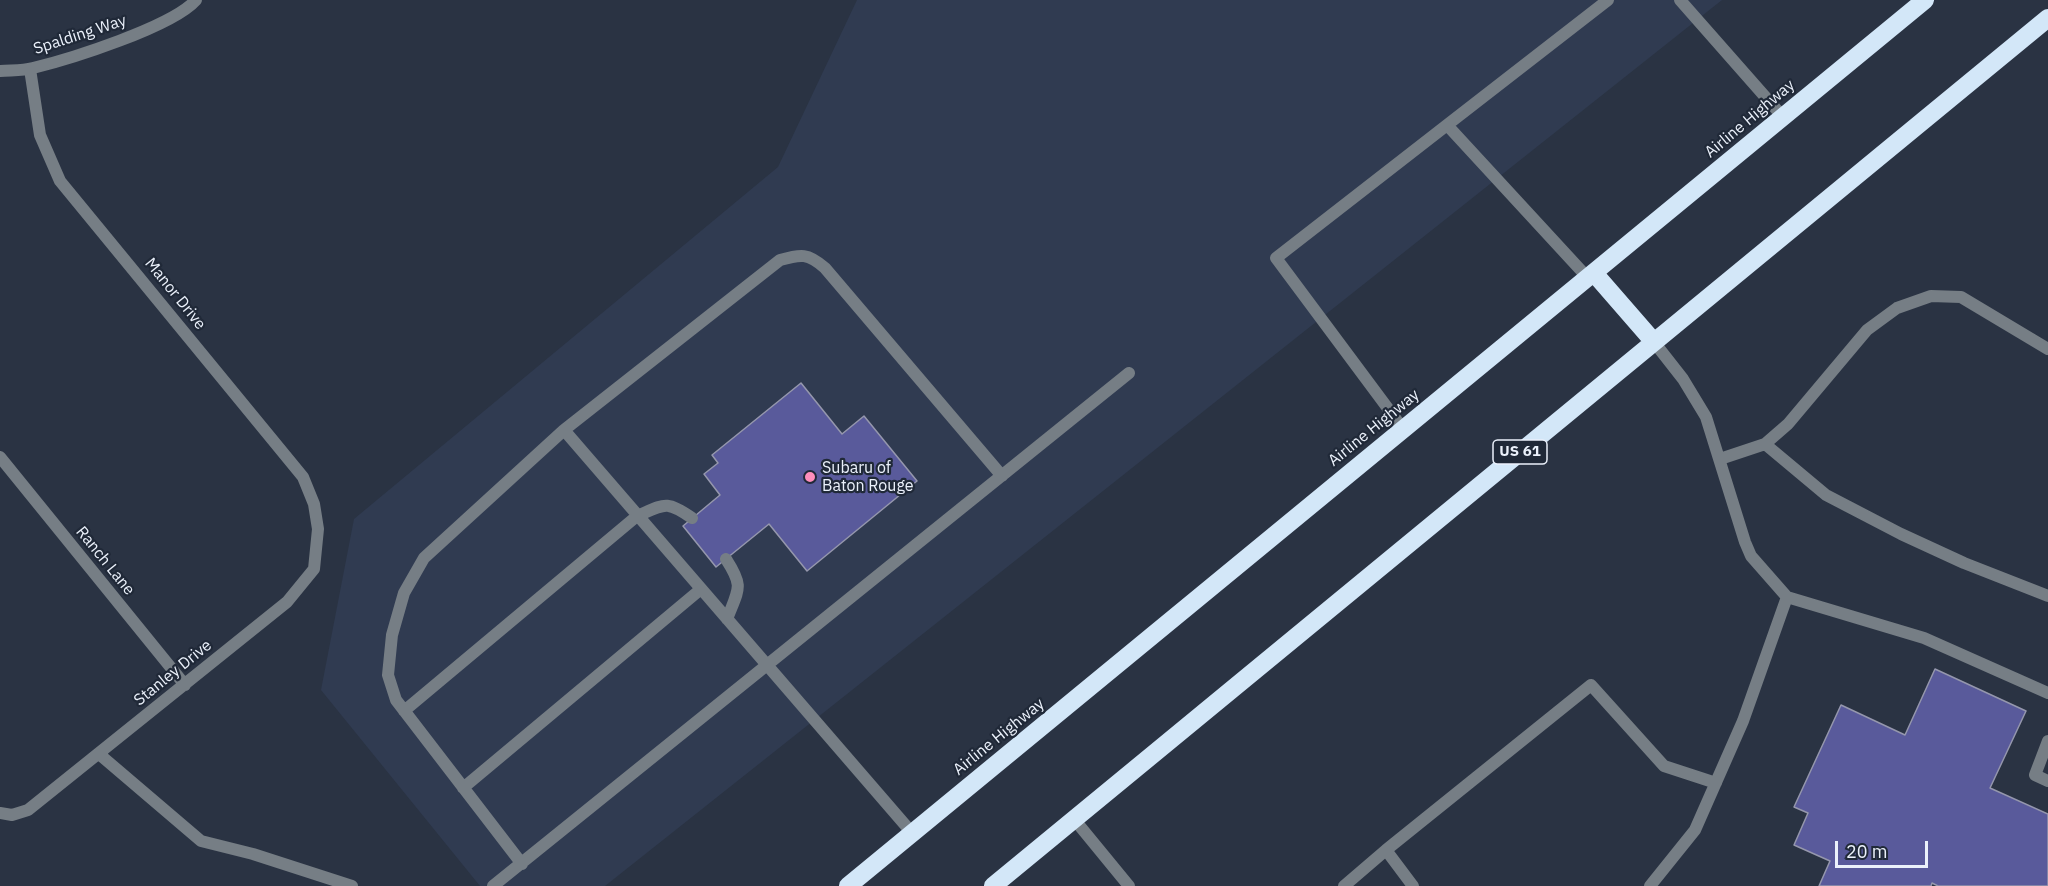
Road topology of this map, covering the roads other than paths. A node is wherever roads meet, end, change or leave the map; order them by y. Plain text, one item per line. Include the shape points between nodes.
1 (196, 0) edge
2 (1608, 0) edge
3 (1680, 0) edge
4 (1925, 0) edge
5 (2048, 18) edge
6 (30, 69) junction
7 (0, 70) edge
8 (1783, 117) junction
9 (1447, 125) junction
10 (1591, 275) junction
11 (1654, 342) junction
12 (2048, 349) edge
13 (1129, 373) dead end
14 (564, 430) junction
15 (1404, 430) junction
16 (1765, 444) junction
17 (0, 457) edge
18 (1720, 459) junction
19 (1002, 476) junction
20 (637, 516) junction
21 (692, 518) dead end
22 (318, 530) joint
23 (726, 559) dead end
24 (701, 589) junction
25 (2048, 596) edge
26 (1786, 597) junction
27 (727, 619) junction
28 (767, 666) junction
29 (185, 685) junction
30 (2048, 693) edge
31 (404, 711) junction
32 (2048, 741) edge
33 (99, 754) junction
34 (2048, 781) edge
35 (1716, 783) junction
36 (463, 788) junction
37 (6, 814) edge
38 (1074, 819) junction
39 (913, 834) junction
40 (1386, 850) junction
41 (522, 864) junction
42 (1653, 885) edge
43 (352, 886) edge
44 (493, 886) edge
45 (848, 886) edge
46 (993, 886) edge
47 (1129, 886) edge
48 (1344, 886) edge
49 (1413, 886) edge

1 - 6 street, Spalding Way via 188,9 133,36
2 - 9 street
3 - 8 street
4 - 8 highway, Airline Highway
5 - 11 highway, US 61
6 - 7 street, Spalding Way
6 - 22 street, Manor Drive via 40,135 60,181 303,477 314,504
8 - 10 highway, Airline Highway
9 - 10 street
9 - 15 street via 1276,258
10 - 11 highway
10 - 15 highway, Airline Highway
11 - 18 street via 1706,417
11 - 38 highway, US 61
12 - 16 street via 1961,297 1931,296 1897,308 1867,330 1788,424
13 - 19 street
14 - 19 street via 780,260 804,256 825,268
14 - 20 street
14 - 31 street via 424,558 404,593 392,635 388,675
15 - 39 highway, Airline Highway
16 - 18 street
16 - 25 street via 1826,495 1964,563
17 - 29 street, Ranch Lane
18 - 26 street via 1751,556
19 - 28 street
20 - 21 street via 662,506 675,506
20 - 24 street
20 - 31 street
22 - 29 street, Stanley Drive via 314,570 287,602
23 - 27 street via 737,577 738,590
24 - 27 street
24 - 36 street
26 - 30 street via 1924,638
26 - 35 street via 1743,721
27 - 28 street
28 - 39 street
28 - 41 street
29 - 33 street, Stanley Drive
31 - 36 street
32 - 34 street via 2035,775
33 - 37 street, Stanley Drive via 28,810
33 - 43 street via 201,841
35 - 40 street via 1664,766 1591,685
35 - 42 street via 1695,830
36 - 41 street
38 - 46 highway, US 61
38 - 47 street
39 - 45 highway, Airline Highway
40 - 48 street
40 - 49 street
41 - 44 street

